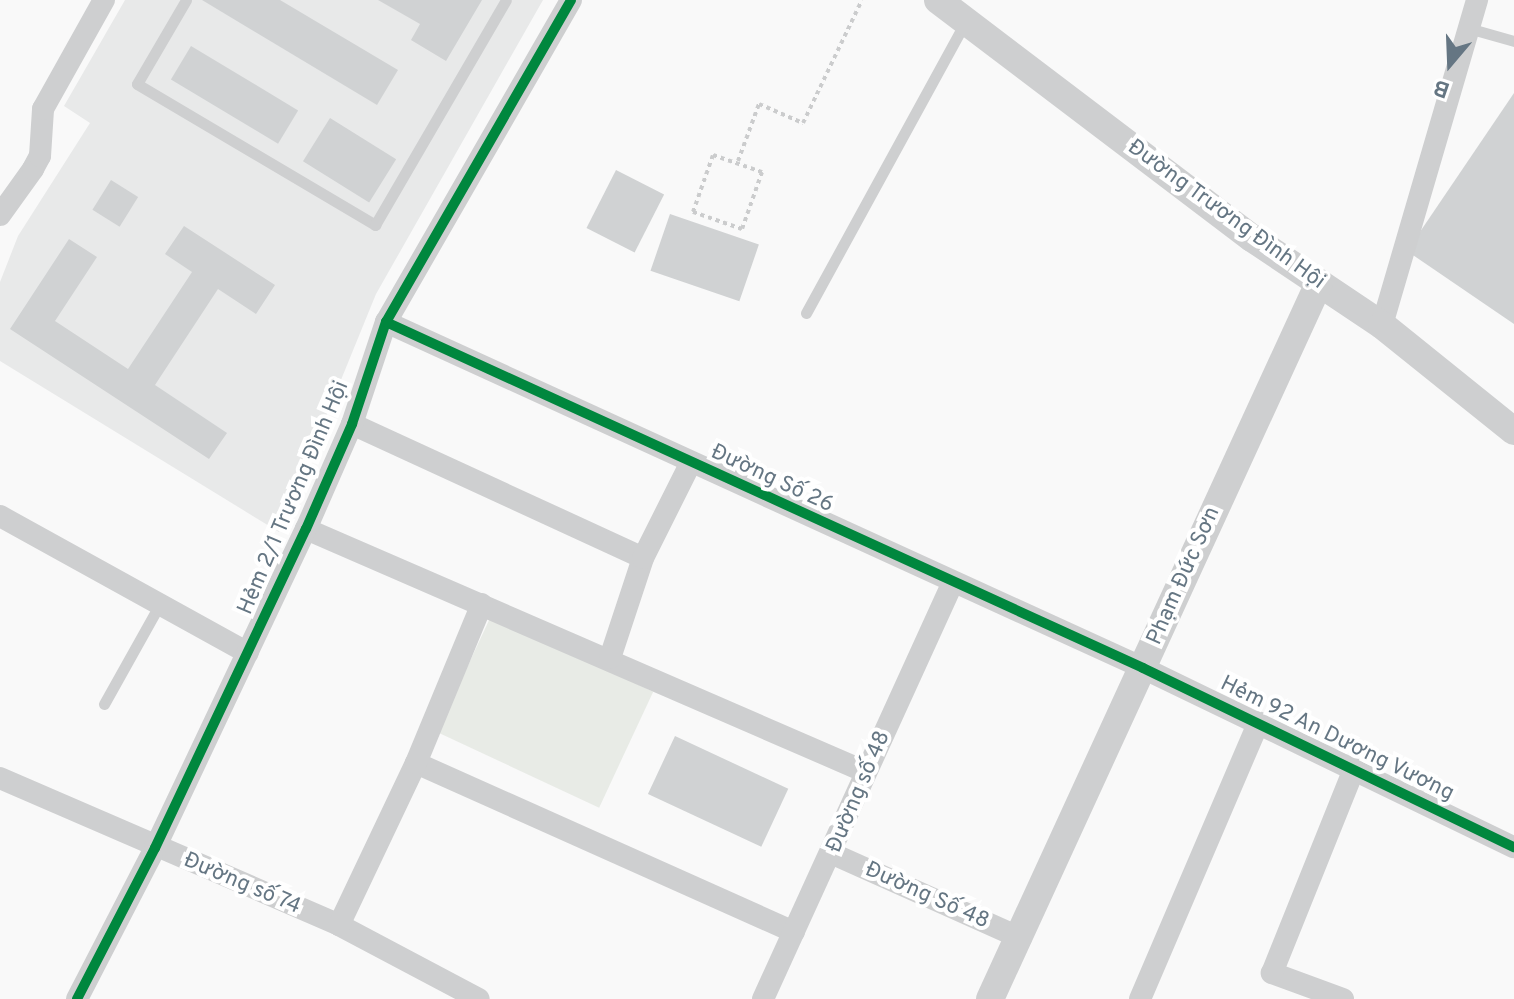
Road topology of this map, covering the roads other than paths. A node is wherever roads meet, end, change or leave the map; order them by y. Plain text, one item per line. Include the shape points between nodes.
1 (104, 0) edge
2 (186, 0) edge
3 (506, 0) edge
4 (571, 0) edge
5 (938, 0) edge
6 (1477, 0) edge
7 (965, 22) junction
8 (1468, 28) junction
9 (1514, 41) edge
10 (0, 215) edge
11 (1319, 283) junction
12 (806, 313) dead end
13 (386, 322) junction
14 (1382, 325) junction
15 (352, 424) junction
16 (1514, 431) edge
17 (690, 464) junction
18 (0, 516) edge
19 (306, 529) junction
20 (643, 558) junction
21 (953, 583) junction
22 (160, 604) junction
23 (482, 604) junction
24 (248, 653) junction
25 (610, 658) junction
26 (1143, 668) junction
27 (104, 704) dead end
28 (1259, 722) junction
29 (416, 763) junction
30 (1354, 769) junction
31 (866, 772) junction
32 (0, 778) edge
33 (1514, 847) edge
34 (155, 848) junction
35 (833, 854) junction
36 (339, 925) junction
37 (794, 932) junction
38 (1021, 938) junction
39 (77, 999) edge
40 (479, 999) edge
41 (763, 999) edge
42 (990, 999) edge
43 (1140, 999) edge
44 (1343, 999) edge

1 - 10 street via 43,109 40,156
2 - 3 lane via 137,84 375,225
4 - 13 street, Hẻm 2/1 Trương Đình Hội
5 - 7 street, Đường Trương Đình Hội
6 - 8 street
7 - 11 street, Đường Trương Đình Hội
7 - 12 lane
8 - 9 lane
8 - 14 street
11 - 14 street, Đường Trương Đình Hội
11 - 26 street, Phạm Đức Sơn
13 - 15 street, Hẻm 2/1 Trương Đình Hội
13 - 17 street, Đường Số 26
14 - 16 street, Đường Trương Đình Hội
15 - 19 street, Hẻm 2/1 Trương Đình Hội
15 - 20 street
17 - 20 street
17 - 21 street, Đường Số 26
18 - 22 street
19 - 23 street
19 - 24 street, Hẻm 2/1 Trương Đình Hội
20 - 25 street
21 - 26 street, Đường Số 26
21 - 31 street, Đường số 48
22 - 24 street
22 - 27 lane
23 - 25 street
23 - 29 street
24 - 34 street, Hẻm 2/1 Trương Đình Hội
25 - 31 street
26 - 28 street, Hẻm 92 An Dương Vương
26 - 38 street, Phạm Đức Sơn
28 - 30 street, Hẻm 92 An Dương Vương
28 - 43 street
29 - 36 street
29 - 37 street
30 - 33 street, Hẻm 92 An Dương Vương
30 - 44 street via 1272,973
31 - 35 street, Đường số 48
32 - 34 street, Đường số 74
34 - 36 street, Đường số 74
34 - 39 street, Hẻm 2/1 Trương Đình Hội
35 - 37 street, Đường số 48
35 - 38 street, Đường Số 48
36 - 40 street, Đường số 74
37 - 41 street, Đường số 48
38 - 42 street, Phạm Đức Sơn

